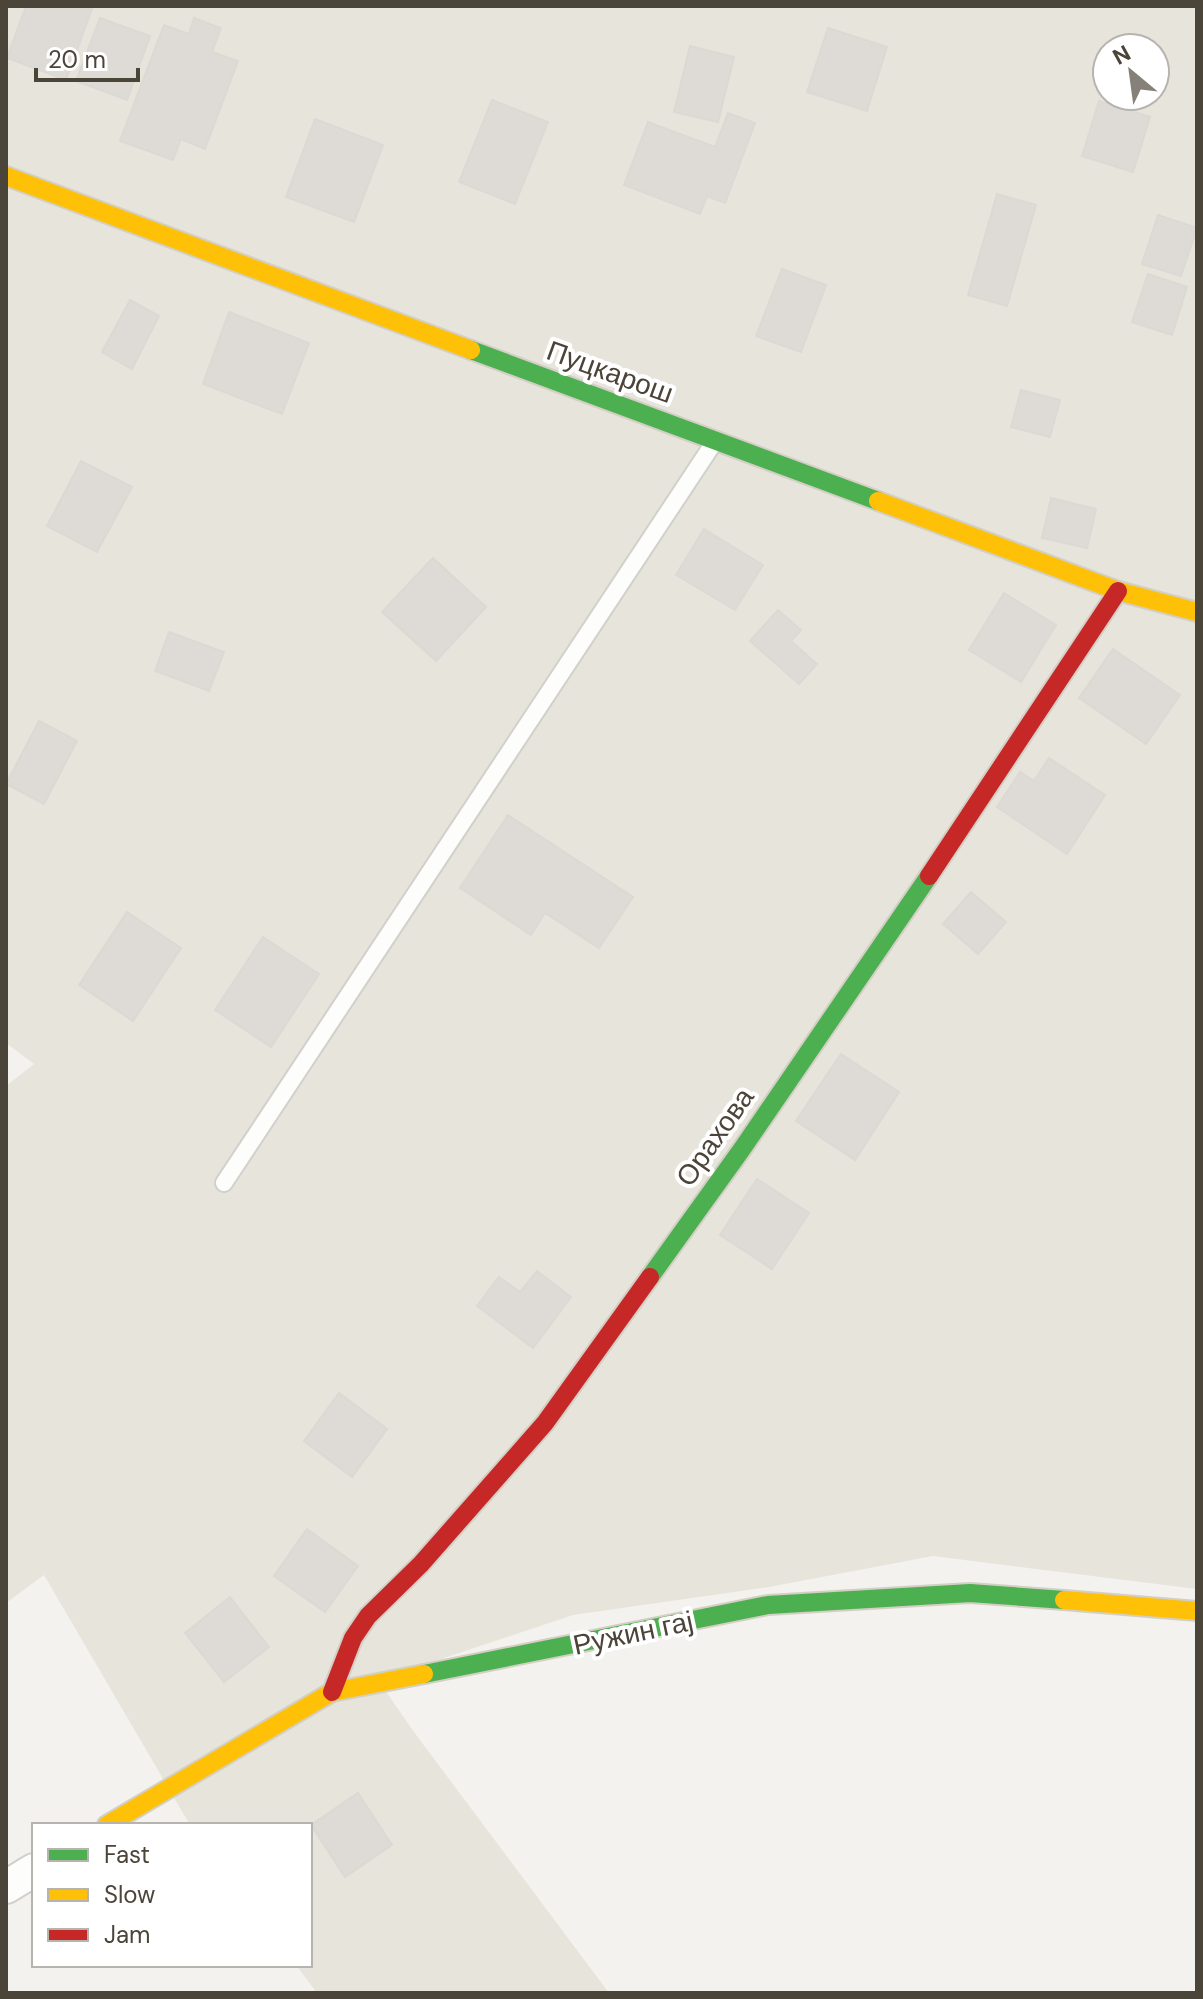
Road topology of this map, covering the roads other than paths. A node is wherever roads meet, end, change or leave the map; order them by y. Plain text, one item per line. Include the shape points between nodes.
1 (6, 176) edge
2 (715, 441) junction
3 (1118, 591) junction
4 (1197, 612) edge
5 (224, 1183) dead end
6 (1197, 1611) edge
7 (332, 1692) junction
8 (110, 1823) edge
9 (32, 1871) edge
10 (6, 1887) edge

1 - 2 street, Пуцкарош
2 - 3 street, Пуцкарош
2 - 5 lane
3 - 4 street, Пуцкарош
3 - 7 street, Орахова via 733,1162 545,1423 368,1616 353,1638
6 - 7 street, Ружин гај via 970,1593 768,1605
7 - 8 street, Ружин гај
9 - 10 street

